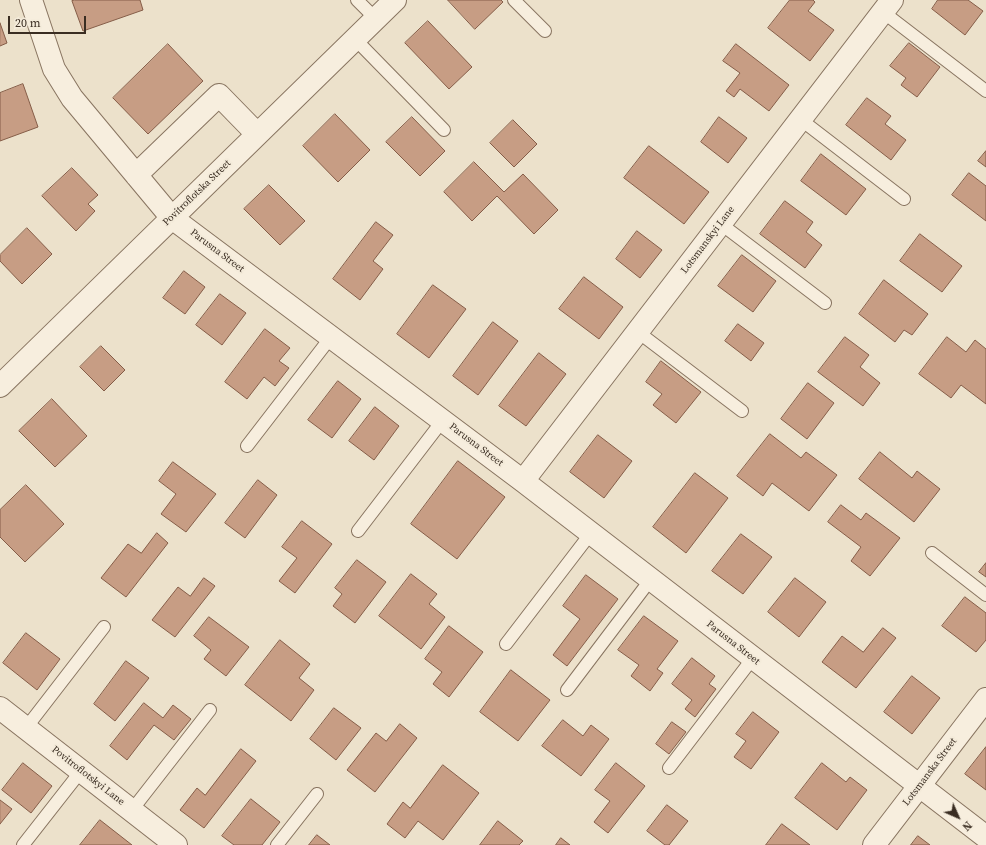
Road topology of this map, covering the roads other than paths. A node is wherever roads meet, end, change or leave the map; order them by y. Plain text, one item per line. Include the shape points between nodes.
1 (31, 0) edge
2 (357, 0) edge
3 (395, 0) edge
4 (514, 0) edge
5 (887, 6) edge
6 (376, 19) junction
7 (545, 31) dead end
8 (355, 39) junction
9 (986, 91) edge
10 (800, 119) junction
11 (444, 130) dead end
12 (258, 134) junction
13 (136, 175) junction
14 (904, 199) dead end
15 (172, 218) junction
16 (721, 224) junction
17 (825, 303) dead end
18 (638, 332) junction
19 (331, 337) junction
20 (0, 386) edge
21 (742, 411) dead end
22 (443, 420) junction
23 (247, 446) dead end
24 (523, 480) junction
25 (358, 531) dead end
26 (591, 533) junction
27 (932, 554) dead end
28 (651, 579) junction
29 (986, 595) edge
30 (104, 627) dead end
31 (506, 644) dead end
32 (753, 658) junction
33 (567, 690) dead end
34 (986, 699) edge
35 (0, 708) edge
36 (210, 710) dead end
37 (26, 728) junction
38 (669, 768) dead end
39 (81, 771) junction
40 (919, 786) junction
41 (317, 794) dead end
42 (132, 810) junction
43 (986, 837) edge
44 (23, 845) edge
45 (176, 845) edge
46 (277, 845) edge
47 (874, 845) edge

1 - 13 street, Parusna Street via 54,69 72,98
2 - 6 lane
3 - 6 street, Povitroflotska Street
4 - 7 lane
5 - 9 lane
5 - 10 street, Lotsmanskyi Lane
6 - 8 street, Povitroflotska Street
8 - 11 lane
8 - 12 street, Povitroflotska Street
10 - 14 lane
10 - 16 street, Lotsmanskyi Lane
12 - 13 street via 219,94
12 - 15 street, Povitroflotska Street
13 - 15 street, Parusna Street
15 - 19 street, Parusna Street
15 - 20 street, Povitroflotska Street
16 - 17 lane
16 - 18 street, Lotsmanskyi Lane
18 - 21 lane
18 - 24 street, Lotsmanskyi Lane
19 - 22 street, Parusna Street
19 - 23 lane
22 - 24 street, Parusna Street
22 - 25 lane
24 - 26 street, Parusna Street
26 - 28 street, Parusna Street
26 - 31 lane
27 - 29 lane
28 - 32 street, Parusna Street
28 - 33 lane
30 - 37 lane
32 - 38 lane
32 - 40 street, Parusna Street
34 - 40 street, Lotsmanska Street
35 - 37 street, Povitroflotskyi Lane
36 - 42 lane
37 - 39 street, Povitroflotskyi Lane
39 - 42 street, Povitroflotskyi Lane
39 - 44 lane
40 - 43 street, Parusna Street
40 - 47 street, Lotsmanska Street
41 - 46 lane
42 - 45 street, Povitroflotskyi Lane

